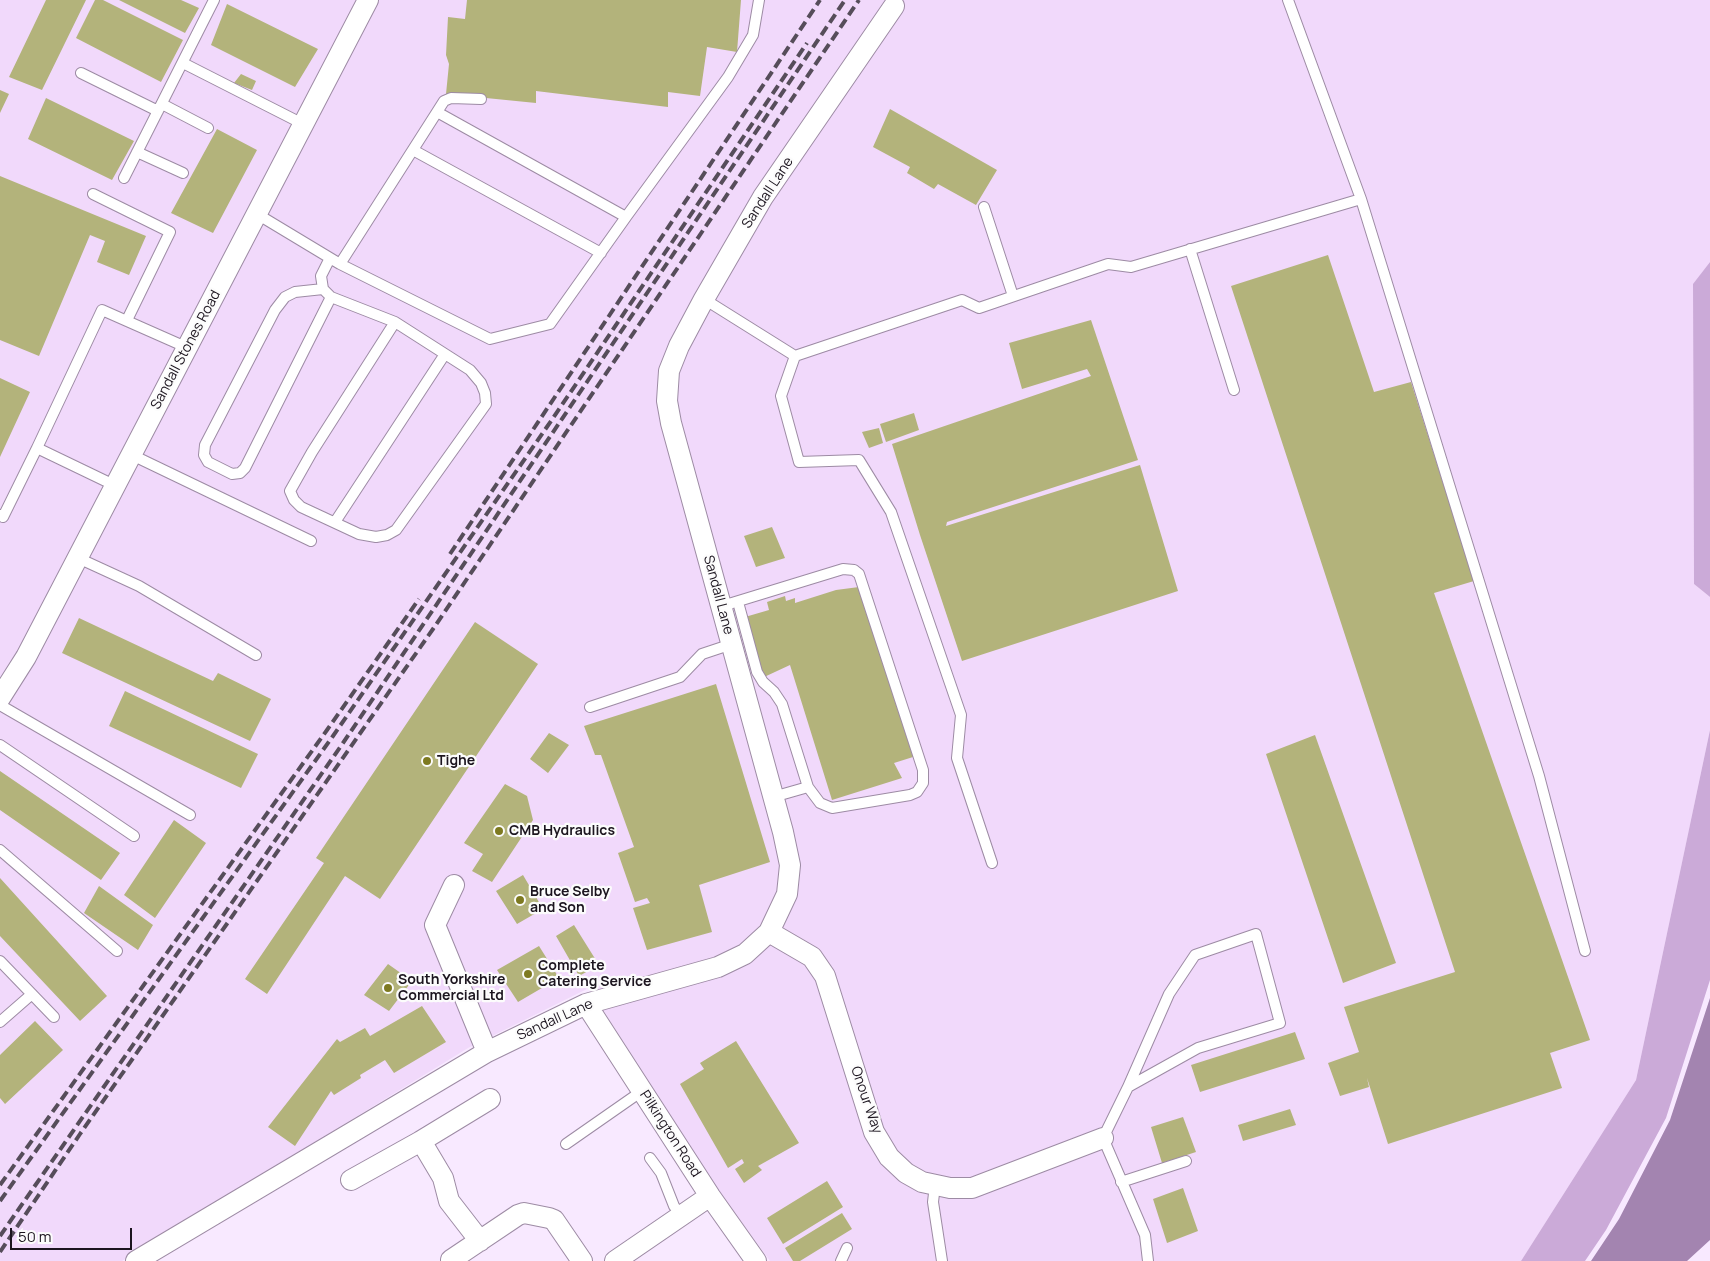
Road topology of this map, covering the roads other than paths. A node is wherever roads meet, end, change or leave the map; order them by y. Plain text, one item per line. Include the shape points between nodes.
1 (214, 0) edge
2 (368, 0) edge
3 (759, 0) edge
4 (1288, 0) edge
5 (897, 3) edge
6 (182, 63) junction
7 (81, 74) dead end
8 (481, 100) dead end
9 (160, 108) junction
10 (437, 112) junction
11 (303, 124) junction
12 (208, 128) dead end
13 (413, 150) junction
14 (138, 152) junction
15 (183, 173) dead end
16 (124, 178) dead end
17 (93, 194) dead end
18 (1361, 199) junction
19 (984, 207) dead end
20 (257, 214) junction
21 (626, 217) junction
22 (1190, 249) junction
23 (601, 253) junction
24 (330, 258) junction
25 (340, 264) junction
26 (322, 289) junction
27 (1013, 296) junction
28 (331, 297) junction
29 (704, 299) junction
30 (128, 320) junction
31 (395, 322) junction
32 (188, 348) junction
33 (445, 354) junction
34 (795, 356) junction
35 (1234, 390) dead end
36 (37, 448) junction
37 (132, 455) junction
38 (116, 486) junction
39 (0, 515) edge
40 (335, 522) junction
41 (311, 541) dead end
42 (78, 558) junction
43 (730, 604) junction
44 (732, 644) junction
45 (256, 655) dead end
46 (0, 698) edge
47 (0, 705) edge
48 (590, 707) dead end
49 (0, 744) edge
50 (808, 787) junction
51 (773, 797) junction
52 (190, 815) dead end
53 (134, 836) dead end
54 (0, 850) edge
55 (992, 864) dead end
56 (454, 885) dead end
57 (769, 932) junction
58 (117, 951) dead end
59 (1585, 951) dead end
60 (0, 961) edge
61 (32, 994) junction
62 (586, 1004) junction
63 (54, 1016) dead end
64 (0, 1022) edge
65 (487, 1052) junction
66 (1128, 1087) junction
67 (642, 1091) junction
68 (490, 1099) dead end
69 (1103, 1138) junction
70 (421, 1141) junction
71 (566, 1144) dead end
72 (650, 1158) dead end
73 (1186, 1161) dead end
74 (351, 1180) dead end
75 (1121, 1182) junction
76 (935, 1185) junction
77 (710, 1196) junction
78 (682, 1216) junction
79 (480, 1241) junction
80 (847, 1248) dead end
81 (451, 1260) edge
82 (136, 1261) edge
83 (582, 1261) edge
84 (615, 1261) edge
85 (756, 1261) edge
86 (841, 1261) edge
87 (942, 1261) edge
88 (1148, 1261) edge

1 - 6 lane
2 - 11 street, Sandall Stones Road
3 - 21 lane via 753,35 728,77
4 - 18 lane
5 - 29 street, Sandall Lane via 763,198
6 - 9 lane
6 - 11 lane
7 - 9 lane
8 - 10 lane via 451,98 444,101
9 - 12 lane
9 - 14 lane
10 - 13 lane
10 - 21 lane
11 - 20 street, Sandall Stones Road
13 - 23 lane
13 - 25 lane
14 - 15 lane
14 - 16 lane
17 - 30 lane via 170,232
18 - 22 lane
18 - 59 lane via 1539,776
19 - 27 lane
20 - 24 lane
20 - 32 street, Sandall Stones Road
21 - 23 lane
22 - 27 lane via 1131,267 1108,264
22 - 35 lane
23 - 25 lane via 550,324 490,339
24 - 25 lane
24 - 26 lane via 321,276
26 - 28 lane
26 - 28 lane via 295,292 285,297 275,310 205,445 204,455 208,462 232,474 240,473 244,468
27 - 34 lane via 978,308 962,300
28 - 31 lane
29 - 34 lane
29 - 43 street, Sandall Lane via 669,371 668,401 671,424
30 - 32 lane
30 - 36 lane via 102,310
31 - 33 lane
31 - 40 lane via 290,491 301,507
32 - 37 street, Sandall Stones Road
33 - 40 lane
33 - 40 lane via 470,370 481,383 486,404 396,530 376,537 359,534
34 - 55 lane via 781,396 800,462 859,460 891,512 961,715 957,758
36 - 38 lane
36 - 39 lane via 3,517
37 - 38 street, Sandall Stones Road
37 - 41 lane
38 - 42 street, Sandall Stones Road
42 - 45 lane via 139,586
42 - 46 street, Sandall Stones Road via 26,657
43 - 44 street, Sandall Lane
43 - 50 lane via 757,672 782,704
43 - 50 lane via 843,570 854,570 863,581 923,770 923,783 917,792 910,795 832,808 820,803
44 - 48 lane via 702,654 680,677
44 - 51 street, Sandall Lane
47 - 52 lane
49 - 53 lane
50 - 51 lane
51 - 57 street, Sandall Lane via 790,865 787,894
54 - 58 lane
56 - 65 street via 435,925
57 - 62 street, Sandall Lane via 745,954 718,968
57 - 76 street, Onour Way via 812,958 824,976 874,1132 889,1157 906,1173
60 - 61 lane
61 - 63 lane
61 - 64 lane
62 - 65 street, Sandall Lane
62 - 67 street, Pilkington Road
65 - 82 street, Sandall Lane
66 - 66 lane via 1169,994 1195,954 1256,934 1280,1023 1198,1048
66 - 69 lane
67 - 71 lane
67 - 77 street, Pilkington Road
68 - 70 street
69 - 75 lane
69 - 76 street, Onour Way via 972,1188
70 - 74 street
70 - 79 street via 443,1178 449,1200
72 - 78 lane
73 - 75 lane
75 - 88 lane via 1144,1236
76 - 87 lane via 933,1202
77 - 78 street
77 - 85 street, Pilkington Road
78 - 84 street
79 - 81 street
79 - 83 street via 524,1213 554,1220
80 - 86 lane

